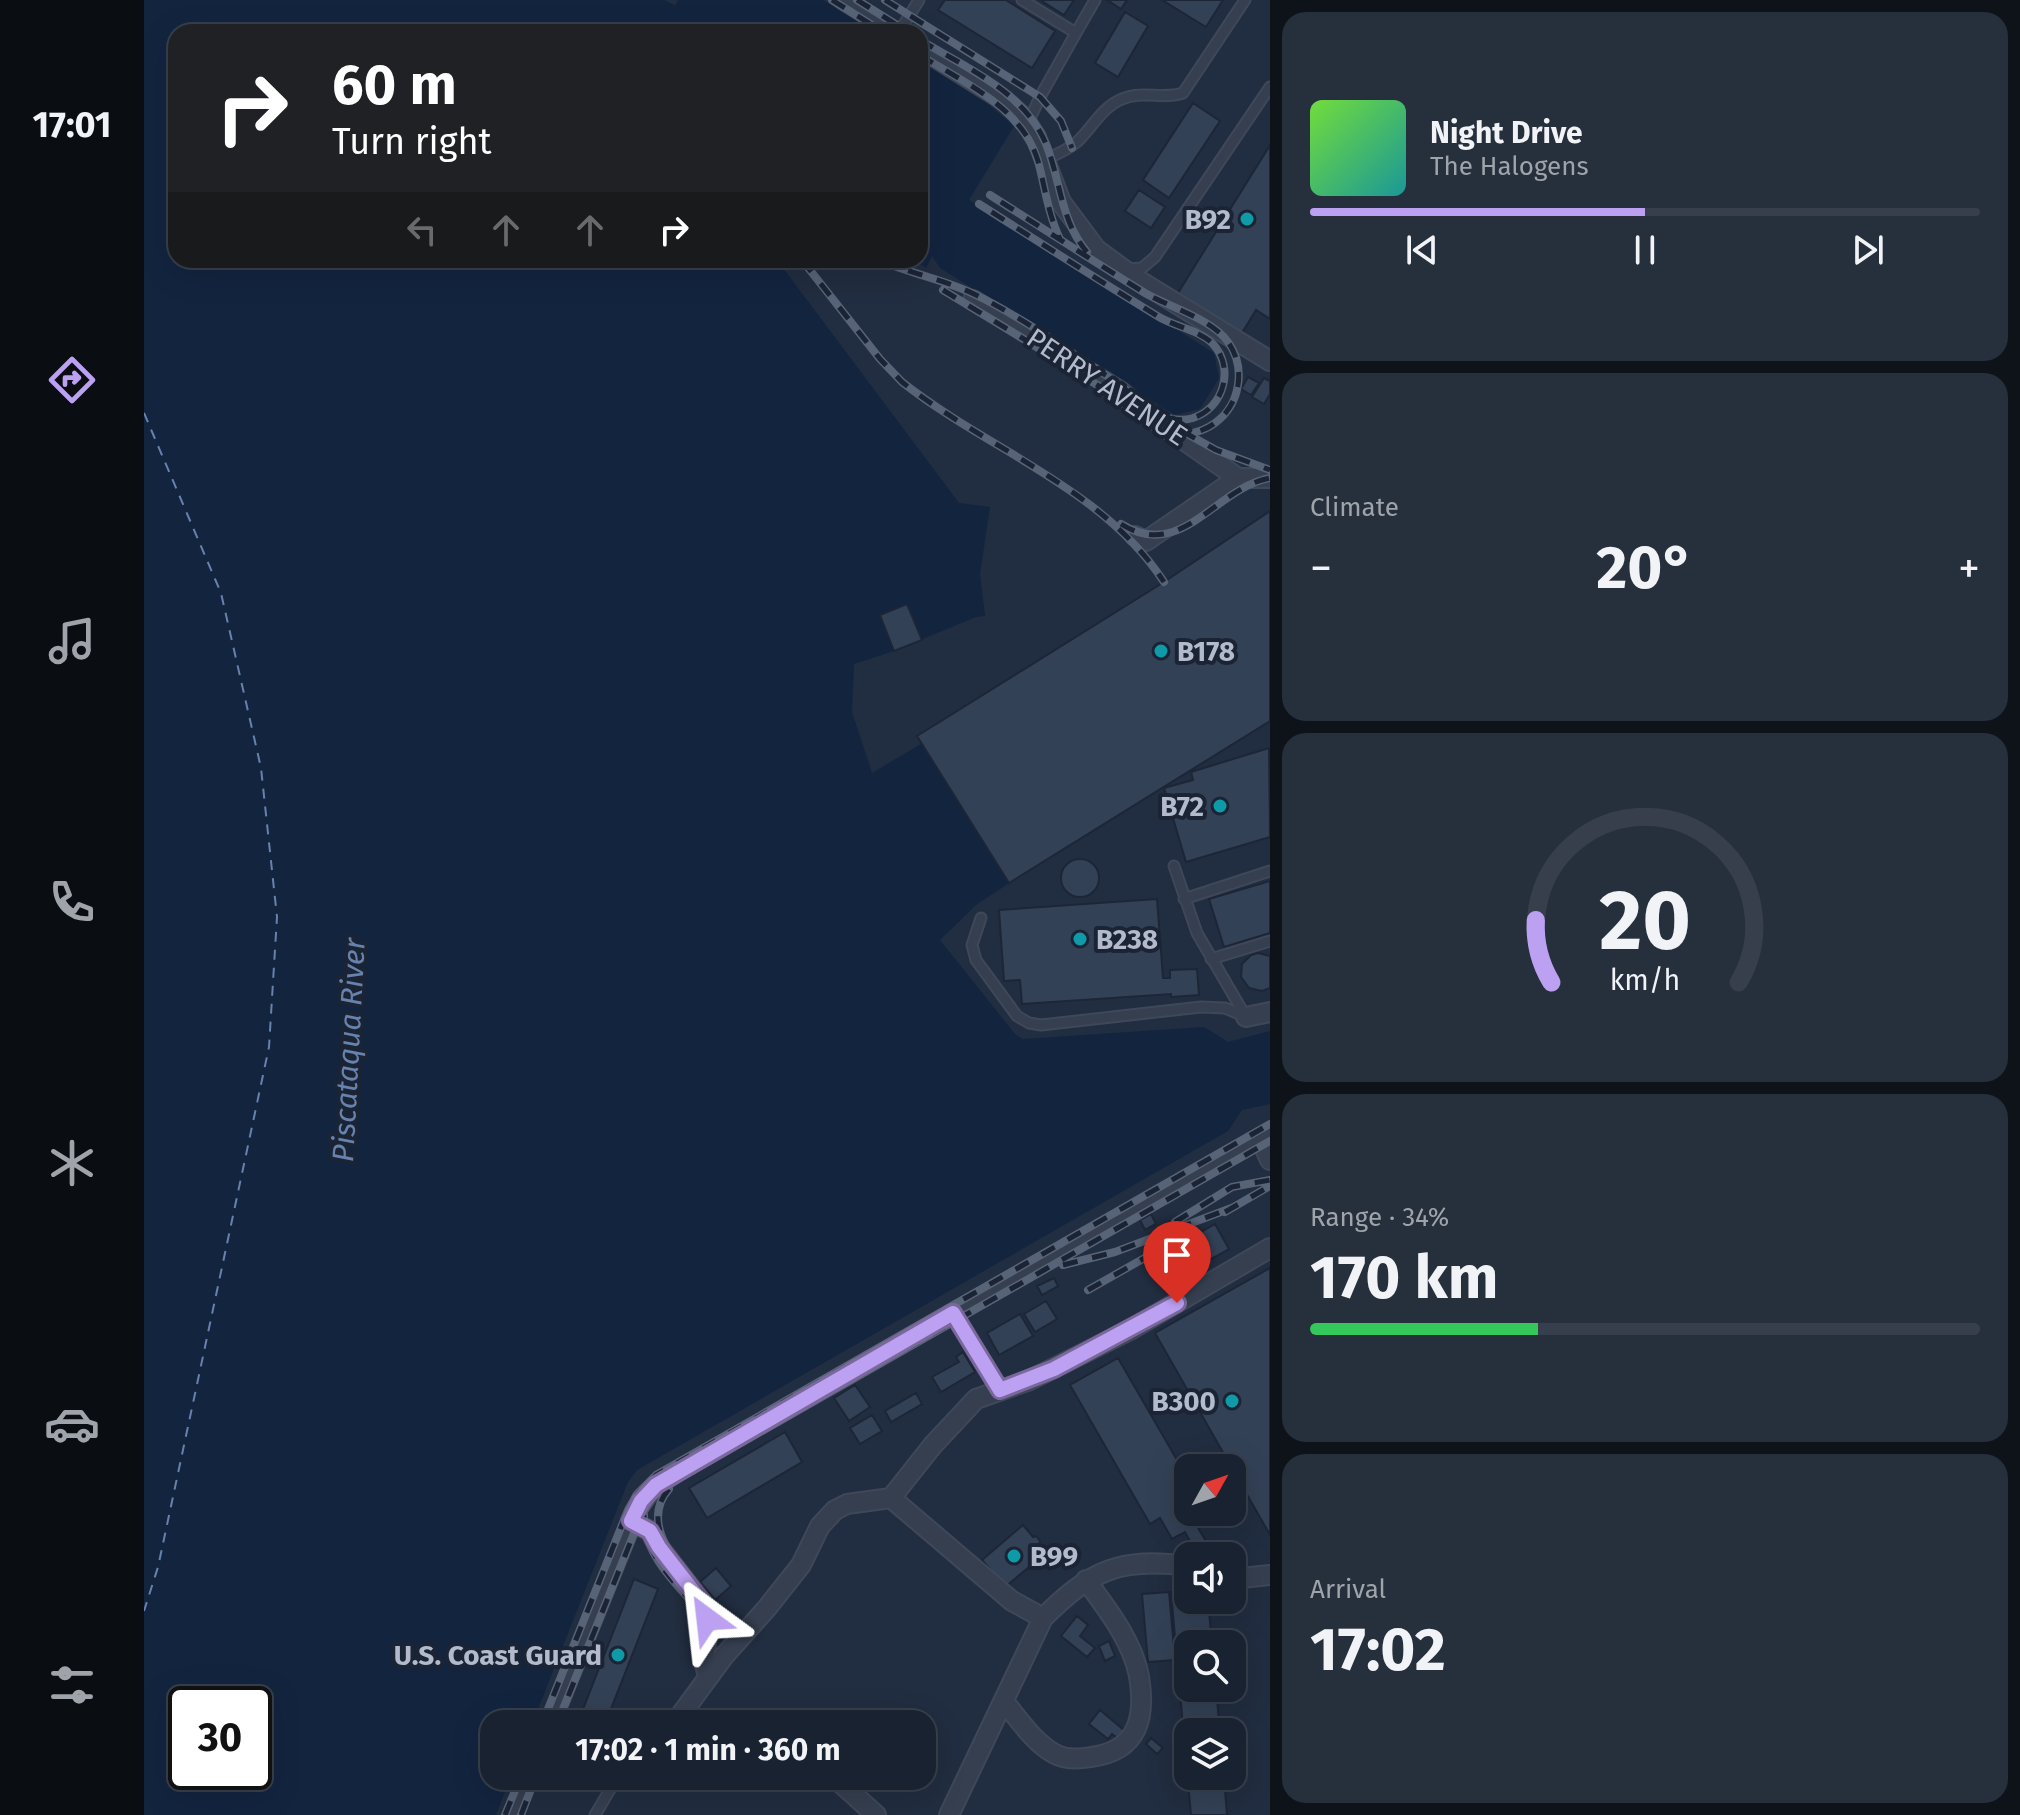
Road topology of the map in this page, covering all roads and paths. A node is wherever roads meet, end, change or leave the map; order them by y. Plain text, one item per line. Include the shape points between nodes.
1 (844, 0) edge
2 (919, 0) edge
3 (1022, 0) edge
4 (1095, 0) edge
5 (1245, 0) edge
6 (884, 24) edge
7 (902, 24) edge
8 (1076, 33) junction
9 (928, 53) edge
10 (1270, 87) edge
11 (1028, 123) junction
12 (1044, 160) junction
13 (1121, 267) junction
14 (973, 300) dead end
15 (1270, 361) edge
16 (1238, 478) junction
17 (1270, 478) edge
18 (1135, 536) dead end
19 (1174, 866) dead end
20 (1270, 871) edge
21 (1184, 899) junction
22 (981, 918) dead end
23 (1270, 941) edge
24 (1211, 959) junction
25 (1270, 1012) edge
26 (1246, 1017) junction
27 (1265, 1136) edge
28 (1270, 1160) edge
29 (1270, 1248) edge
30 (953, 1313) junction
31 (1000, 1390) junction
32 (891, 1498) junction
33 (631, 1521) junction
34 (1174, 1566) edge
35 (1246, 1579) edge
36 (1086, 1580) junction
37 (1270, 1580) edge
38 (1043, 1618) junction
39 (708, 1677) junction
40 (1004, 1702) junction
41 (556, 1710) edge
42 (684, 1710) edge
43 (523, 1790) edge
44 (610, 1790) edge
45 (848, 1790) edge
46 (513, 1815) edge
47 (595, 1815) edge
48 (876, 1815) edge
49 (949, 1815) edge

1 - 6 street
2 - 7 lane
3 - 8 lane
4 - 8 lane
5 - 12 lane via 1183,93 1123,98 1071,146
8 - 11 lane
9 - 11 street via 1005,101
10 - 13 lane via 1155,257 1142,268
11 - 12 street
12 - 13 street via 1057,195 1076,224 1096,249
13 - 15 street
14 - 16 street, PERRY AVENUE via 1120,391
16 - 17 street
16 - 18 street via 1146,541
19 - 21 lane
20 - 21 lane
21 - 24 lane
22 - 26 lane via 972,945 976,960 1008,1007 1029,1023 1201,1007 1225,1008
23 - 24 lane
24 - 26 lane
25 - 26 street
27 - 28 street
27 - 30 street
29 - 31 street via 1130,1330
30 - 31 lane
30 - 33 street via 684,1467 649,1491
31 - 32 street via 969,1406
32 - 38 street via 1012,1601
32 - 39 street via 847,1504 827,1518 801,1565
33 - 39 street via 650,1531 704,1605
33 - 41 street
34 - 36 street via 1132,1564
35 - 37 street
36 - 38 street
36 - 40 street via 1125,1638 1138,1674 1140,1718 1132,1738 1098,1756 1061,1757
38 - 40 street
39 - 42 street
40 - 49 street
43 - 46 street
44 - 47 lane
45 - 48 street

